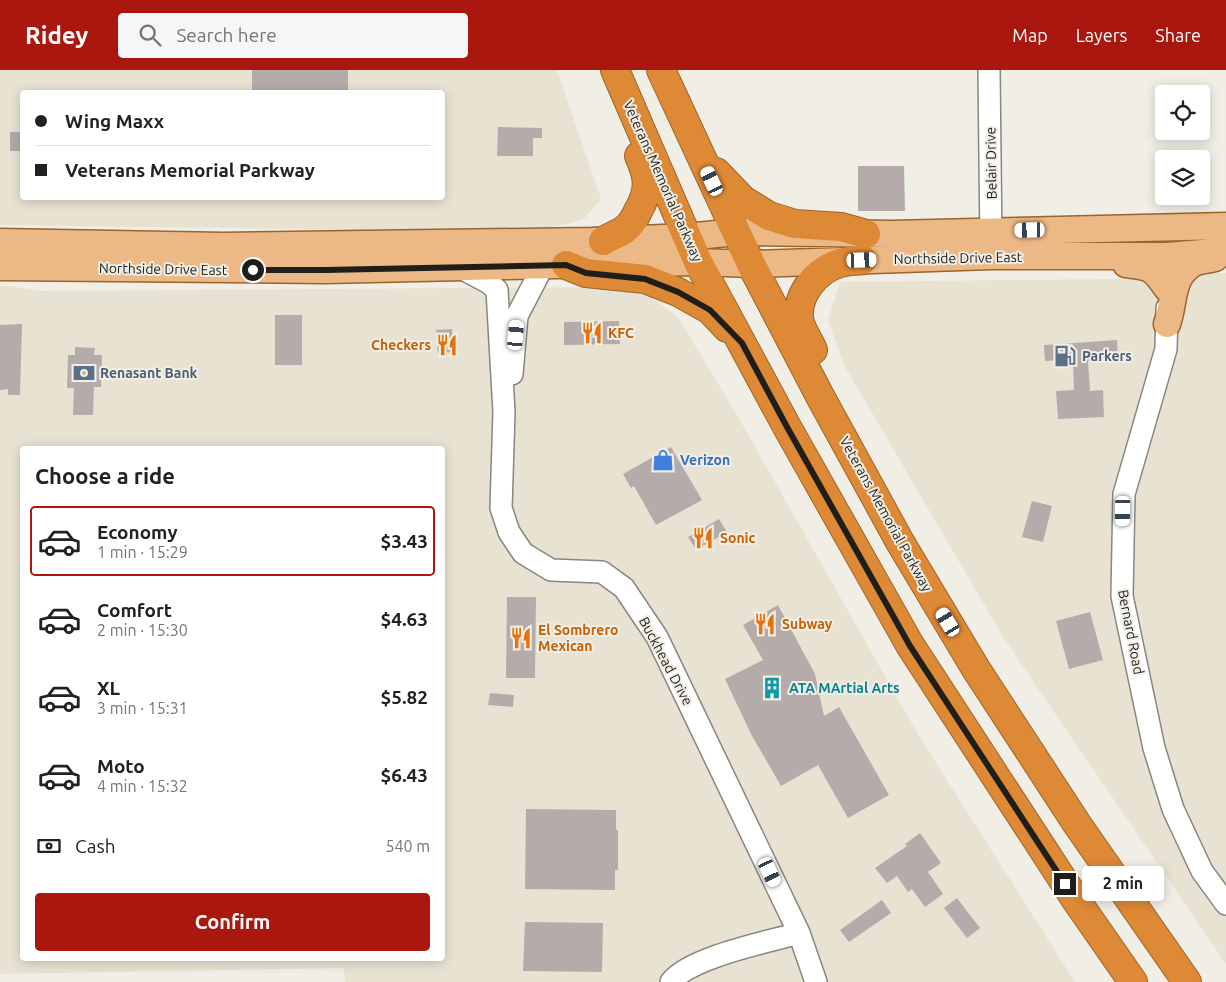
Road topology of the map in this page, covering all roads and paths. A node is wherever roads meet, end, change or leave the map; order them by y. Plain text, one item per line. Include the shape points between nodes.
1 (601, 70) edge
2 (615, 70) edge
3 (661, 70) edge
4 (989, 70) edge
5 (699, 151) junction
6 (1226, 226) edge
7 (1167, 228) junction
8 (991, 230) junction
9 (736, 232) junction
10 (687, 237) junction
11 (603, 240) junction
12 (0, 242) edge
13 (864, 247) junction
14 (1226, 252) edge
15 (991, 256) junction
16 (1042, 256) junction
17 (1167, 256) junction
18 (698, 262) junction
19 (751, 264) junction
20 (554, 266) junction
21 (0, 267) edge
22 (459, 267) junction
23 (1167, 288) junction
24 (1166, 324) junction
25 (742, 343) junction
26 (503, 400) junction
27 (900, 542) junction
28 (1226, 904) edge
29 (799, 933) junction
30 (671, 982) edge
31 (816, 982) edge
32 (1133, 982) edge
33 (1187, 982) edge

1 - 11 highway via 644,166 647,181 646,197 626,230
2 - 10 highway, Veterans Memorial Parkway
3 - 5 highway, Veterans Memorial Parkway
4 - 8 street, Belair Drive
5 - 9 highway, Veterans Memorial Parkway
5 - 13 highway via 743,200 769,216 795,224 841,227
6 - 7 main road, Northside Drive East
7 - 8 main road, Northside Drive East
7 - 17 street, Bernard Road
8 - 13 main road, Northside Drive East
8 - 15 street, Belair Drive
9 - 10 main road, Northside Drive East
9 - 13 main road, Northside Drive East
9 - 19 highway, Veterans Memorial Parkway
10 - 11 main road, Northside Drive East
10 - 18 highway, Veterans Memorial Parkway
11 - 12 main road, Northside Drive East via 223,246
13 - 15 main road, Northside Drive East
13 - 19 main road, Northside Drive East
13 - 27 highway via 819,273 807,287 799,319 855,433
14 - 17 main road, Northside Drive East
14 - 24 main road via 1217,258 1193,263 1177,279
15 - 16 main road, Northside Drive East
16 - 17 main road, Northside Drive East
16 - 23 main road via 1062,263 1115,262 1147,267 1156,272
17 - 23 street, Bernard Road
18 - 19 main road, Northside Drive East
18 - 20 main road, Northside Drive East
18 - 25 highway, Veterans Memorial Parkway
19 - 27 highway, Veterans Memorial Parkway
20 - 22 main road, Northside Drive East
20 - 25 highway via 645,279 678,292 710,310
20 - 26 street, Buckhead Drive via 517,316 513,373
21 - 22 main road, Northside Drive East via 325,270
22 - 26 street, Buckhead Drive via 497,290
23 - 24 street, Bernard Road
24 - 28 street, Bernard Road via 1166,349 1124,494 1122,596 1154,748 1173,809 1202,872
25 - 32 highway, Veterans Memorial Parkway via 910,646
26 - 29 street, Buckhead Drive via 501,508 509,532 523,553 551,570 602,572 624,588 657,637
27 - 33 highway, Veterans Memorial Parkway via 986,685 1077,824
29 - 30 street via 702,960
29 - 31 street, Buckhead Drive

